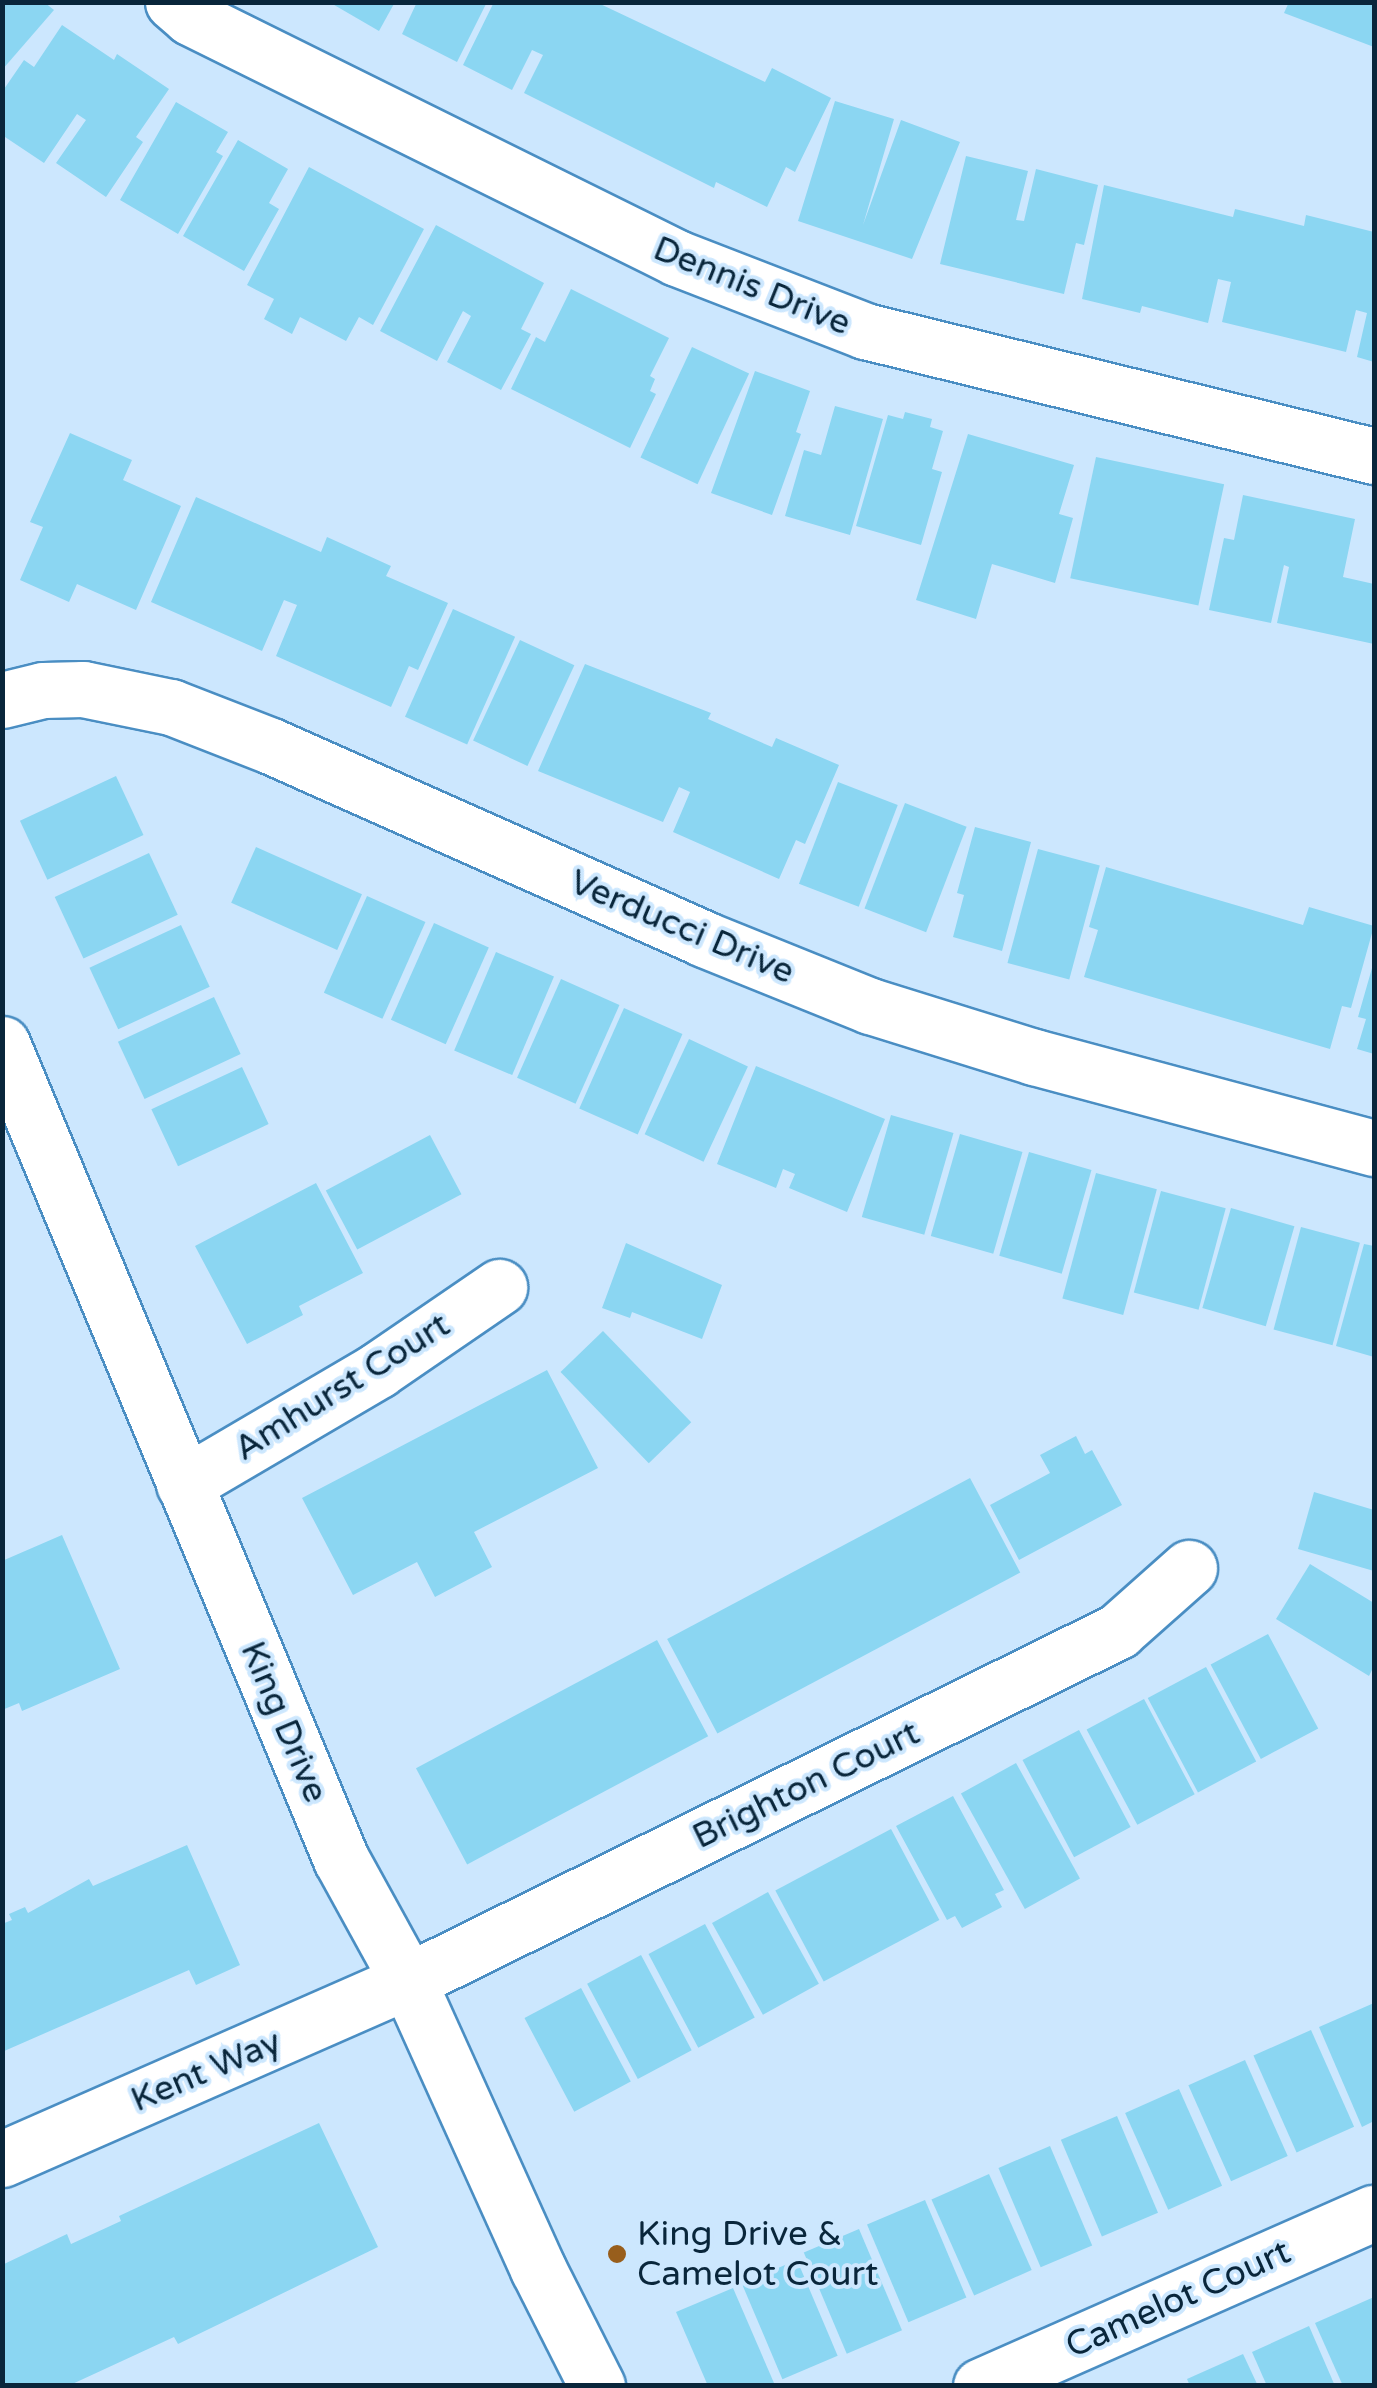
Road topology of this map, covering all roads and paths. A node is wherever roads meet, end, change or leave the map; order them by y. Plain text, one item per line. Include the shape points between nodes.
1 (173, 2) edge
2 (1374, 456) edge
3 (2, 700) edge
4 (2, 1044) edge
5 (1374, 1148) edge
6 (499, 1286) dead end
7 (184, 1484) junction
8 (1189, 1568) dead end
9 (408, 1980) junction
10 (2, 2159) edge
11 (1374, 2213) edge
12 (597, 2386) edge
13 (981, 2386) edge

1 - 2 street, Dennis Drive via 190,17 677,258 864,331
3 - 5 street, Verducci Drive via 42,690 83,690 171,707 870,1006
4 - 7 street, King Drive
6 - 7 street, Amhurst Court via 378,1370
7 - 9 street, King Drive via 342,1859
8 - 9 street, Brighton Court via 1118,1631
9 - 10 street, Kent Way
9 - 12 street, King Drive
11 - 13 street, Camelot Court

